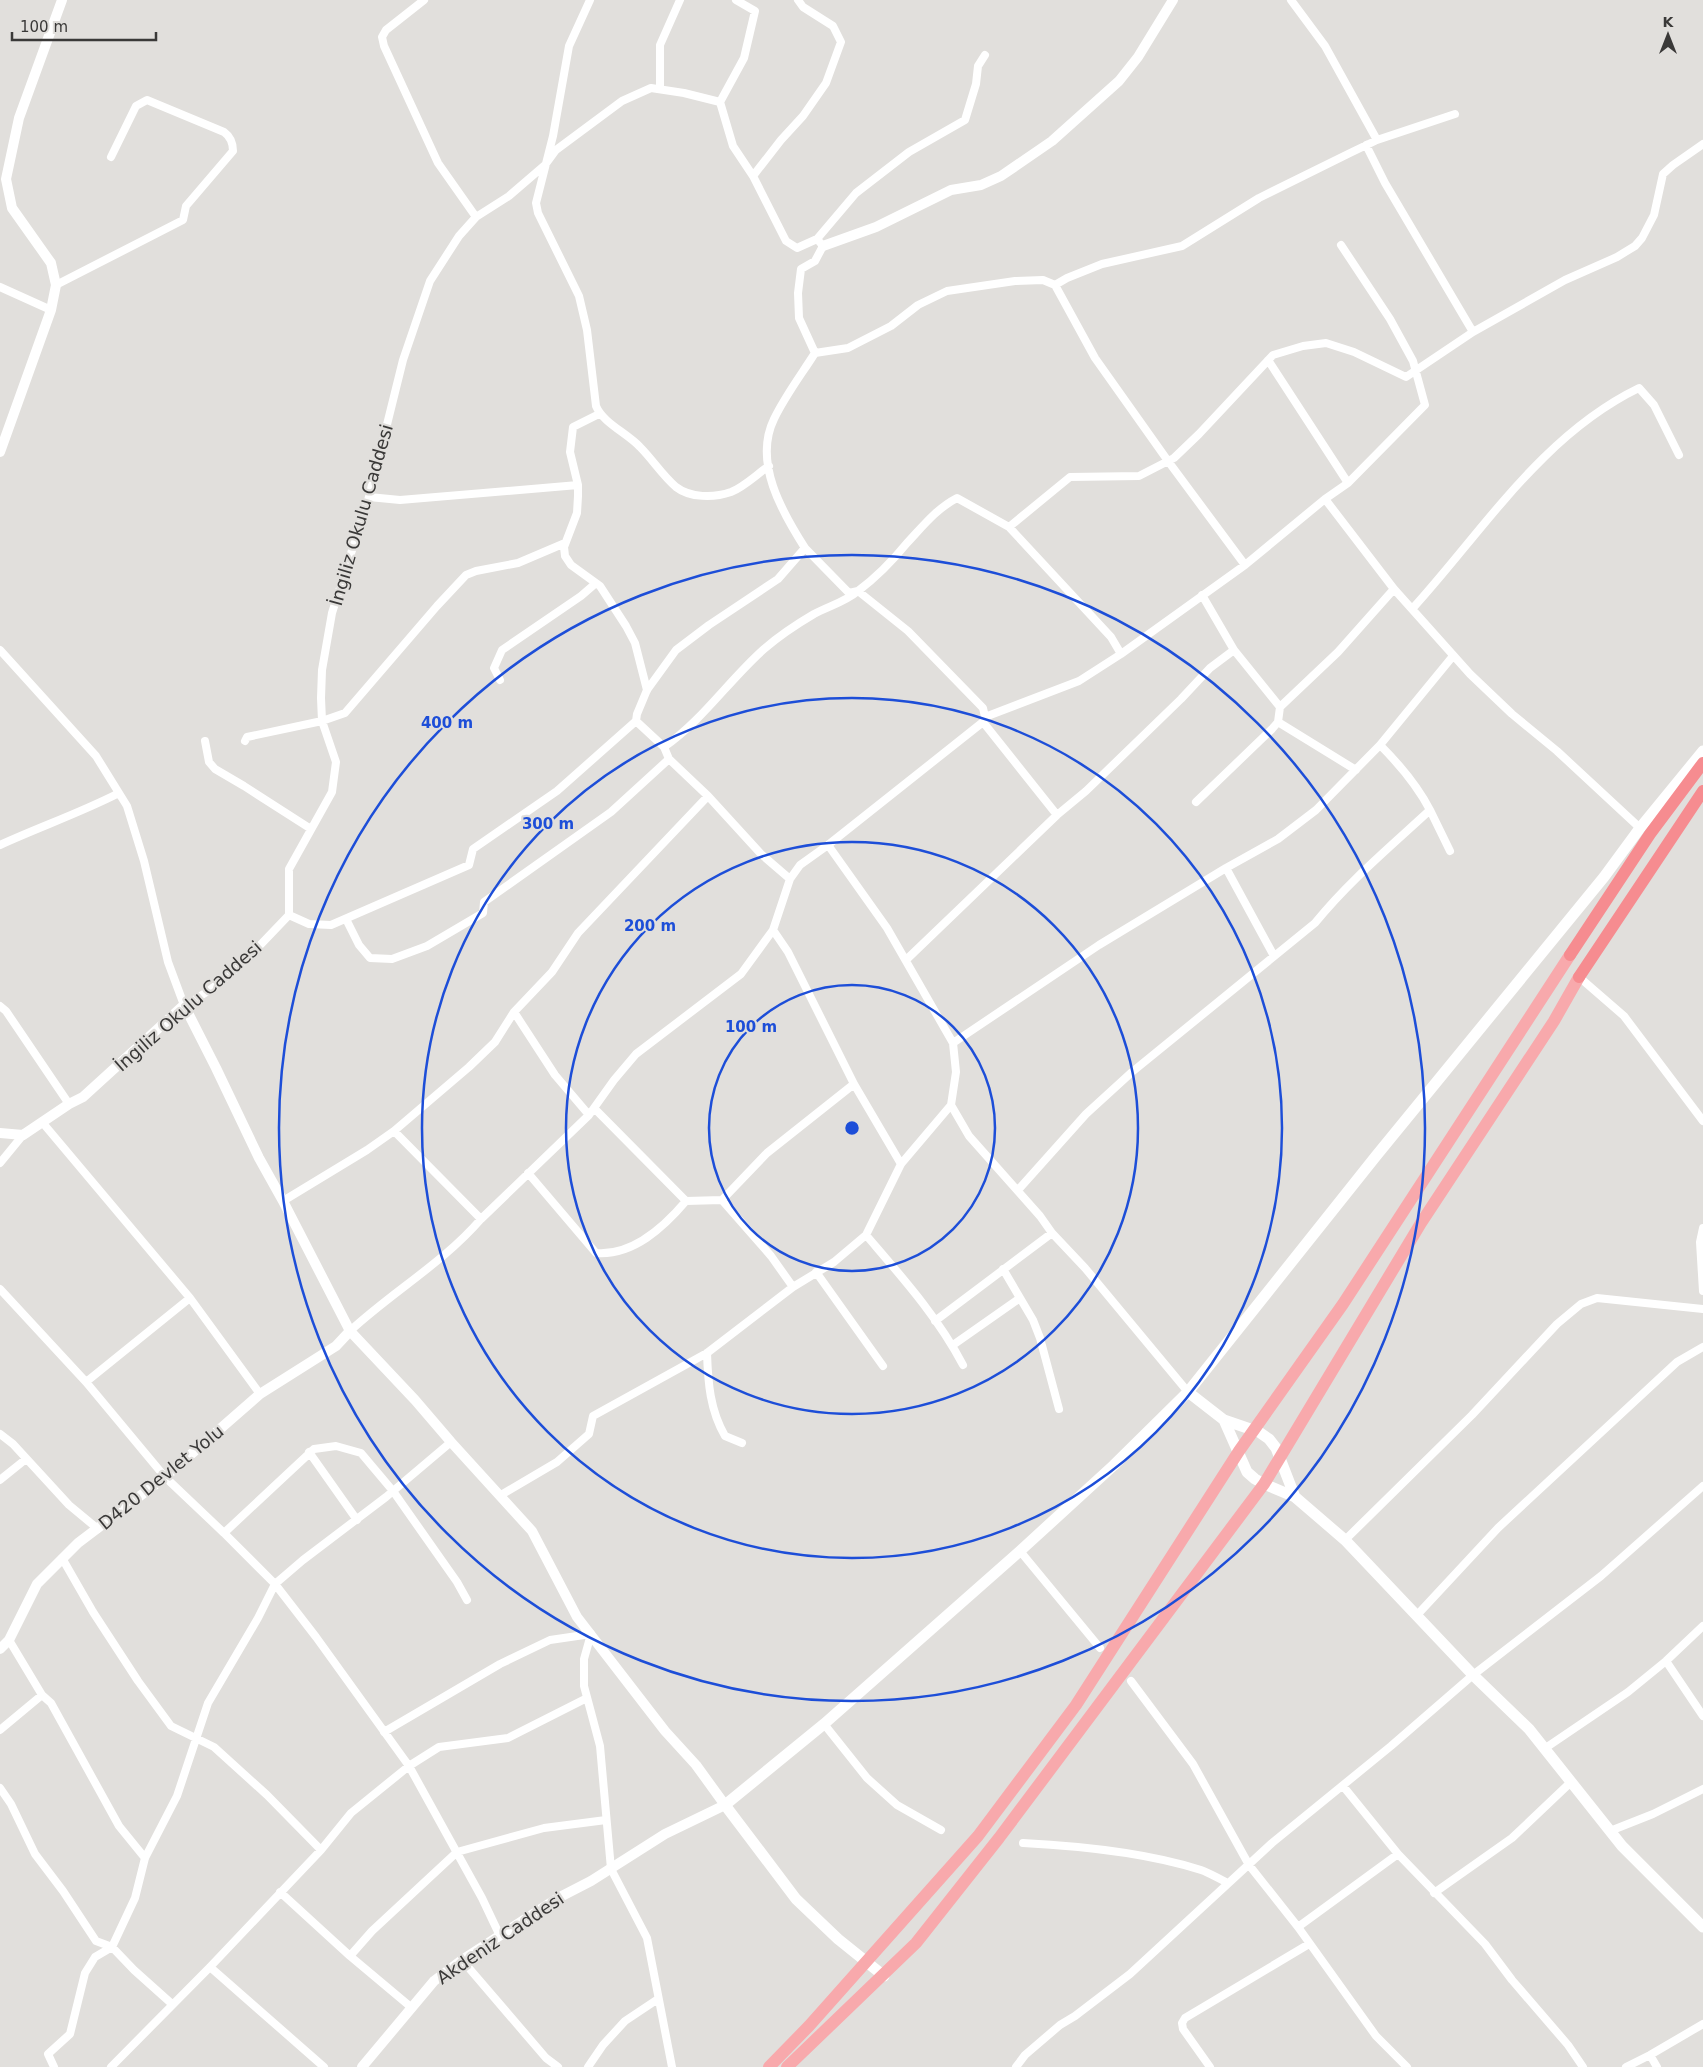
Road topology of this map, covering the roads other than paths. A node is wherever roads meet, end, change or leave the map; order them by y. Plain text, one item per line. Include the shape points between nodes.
1 (62, 0) edge
2 (424, 0) edge
3 (590, 0) edge
4 (680, 0) edge
5 (736, 0) edge
6 (798, 0) edge
7 (1173, 0) edge
8 (1291, 0) edge
9 (984, 55) dead end
10 (660, 89) junction
11 (720, 102) junction
12 (1454, 114) dead end
13 (1377, 140) junction
14 (1703, 144) edge
15 (1366, 145) junction
16 (111, 158) dead end
17 (545, 165) junction
18 (753, 176) junction
19 (3, 178) edge
20 (476, 217) junction
21 (820, 243) junction
22 (1341, 245) dead end
23 (56, 285) junction
24 (1055, 285) junction
25 (0, 286) edge
26 (51, 310) junction
27 (1473, 332) junction
28 (815, 353) junction
29 (1268, 360) junction
30 (1416, 371) junction
31 (599, 414) junction
32 (0, 452) edge
33 (1679, 455) dead end
34 (1168, 461) junction
35 (769, 466) junction
36 (1348, 483) junction
37 (578, 485) junction
38 (370, 497) junction
39 (1325, 499) junction
40 (1009, 526) junction
41 (565, 543) junction
42 (805, 548) junction
43 (1245, 565) junction
44 (596, 583) junction
45 (1394, 589) junction
46 (858, 591) junction
47 (1202, 595) junction
48 (1413, 608) junction
49 (0, 650) edge
50 (1234, 650) junction
51 (1121, 654) junction
52 (1453, 656) junction
53 (500, 680) dead end
54 (647, 690) junction
55 (1280, 708) junction
56 (984, 719) junction
57 (322, 721) junction
58 (636, 721) junction
59 (1278, 722) junction
60 (205, 741) dead end
61 (245, 741) dead end
62 (1380, 745) junction
63 (664, 747) junction
64 (1703, 751) edge
65 (669, 759) junction
66 (1703, 763) edge
67 (1356, 770) junction
68 (1703, 790) edge
69 (119, 793) junction
70 (708, 796) junction
71 (1196, 802) dead end
72 (1430, 810) junction
73 (1057, 815) junction
74 (311, 828) junction
75 (1640, 828) junction
76 (0, 845) edge
77 (828, 845) junction
78 (1450, 852) dead end
79 (1226, 868) junction
80 (790, 879) junction
81 (289, 914) junction
82 (346, 919) junction
83 (773, 930) junction
84 (1570, 955) joint
85 (1274, 956) junction
86 (906, 960) junction
87 (1579, 977) junction
88 (0, 1006) edge
89 (184, 1006) junction
90 (514, 1012) junction
91 (953, 1043) junction
92 (854, 1084) junction
93 (69, 1104) junction
94 (951, 1105) junction
95 (591, 1112) junction
96 (1703, 1121) edge
97 (42, 1122) junction
98 (394, 1131) junction
99 (0, 1132) edge
100 (23, 1135) junction
101 (0, 1163) edge
102 (901, 1164) junction
103 (528, 1173) junction
104 (1018, 1190) junction
105 (283, 1200) junction
106 (722, 1200) junction
107 (686, 1202) junction
108 (481, 1219) junction
109 (1703, 1228) edge
110 (1052, 1233) junction
111 (866, 1236) junction
112 (1004, 1269) junction
113 (816, 1272) junction
114 (793, 1287) junction
115 (0, 1289) edge
116 (1703, 1291) edge
117 (190, 1298) junction
118 (1020, 1298) junction
119 (1703, 1309) edge
120 (935, 1321) junction
121 (350, 1332) junction
122 (953, 1346) junction
123 (1703, 1347) edge
124 (707, 1353) junction
125 (963, 1365) dead end
126 (883, 1366) dead end
127 (86, 1382) junction
128 (1188, 1392) junction
129 (260, 1394) junction
130 (1059, 1409) dead end
131 (1224, 1420) junction
132 (1253, 1430) junction
133 (0, 1434) edge
134 (451, 1442) junction
135 (742, 1443) dead end
136 (1239, 1451) junction
137 (309, 1452) junction
138 (26, 1459) junction
139 (1280, 1459) junction
140 (165, 1477) junction
141 (0, 1480) edge
142 (1264, 1484) junction
143 (1703, 1486) edge
144 (393, 1491) junction
145 (500, 1495) junction
146 (1295, 1497) junction
147 (357, 1520) junction
148 (98, 1529) junction
149 (224, 1533) junction
150 (1345, 1540) junction
151 (1020, 1551) junction
152 (62, 1558) junction
153 (275, 1584) junction
154 (467, 1600) dead end
155 (1418, 1614) junction
156 (1703, 1626) edge
157 (591, 1634) junction
158 (9, 1640) junction
159 (1100, 1648) dead end
160 (0, 1649) edge
161 (1666, 1661) junction
162 (1473, 1675) junction
163 (1131, 1681) dead end
164 (42, 1695) junction
165 (587, 1698) junction
166 (1703, 1716) edge
167 (824, 1724) junction
168 (0, 1730) edge
169 (384, 1732) junction
170 (197, 1737) junction
171 (1544, 1749) junction
172 (409, 1766) junction
173 (1571, 1782) junction
174 (1342, 1786) junction
175 (0, 1788) edge
176 (1703, 1788) edge
177 (725, 1804) junction
178 (606, 1820) junction
179 (941, 1830) dead end
180 (1610, 1831) junction
181 (1023, 1843) dead end
182 (321, 1850) junction
183 (457, 1852) junction
184 (1398, 1854) junction
185 (145, 1858) junction
186 (1249, 1865) junction
187 (611, 1869) junction
188 (1228, 1883) junction
189 (280, 1892) junction
190 (1434, 1893) junction
191 (1298, 1927) junction
192 (1703, 1927) edge
193 (500, 1936) junction
194 (1309, 1944) junction
195 (112, 1947) junction
196 (350, 1956) junction
197 (462, 1960) junction
198 (866, 1962) junction
199 (210, 1967) junction
200 (884, 1976) junction
201 (658, 1999) junction
202 (172, 2004) junction
203 (412, 2008) junction
204 (1703, 2024) edge
205 (1650, 2055) junction
206 (54, 2067) edge
207 (111, 2067) edge
208 (324, 2067) edge
209 (362, 2067) edge
210 (558, 2067) edge
211 (588, 2067) edge
212 (672, 2067) edge
213 (769, 2067) edge
214 (787, 2067) edge
215 (1016, 2067) edge
216 (1210, 2067) edge
217 (1407, 2067) edge
218 (1583, 2067) edge
219 (1626, 2067) edge
220 (1656, 2067) edge

1 - 19 street via 19,118
2 - 20 street via 386,30 382,37 384,46 438,163
3 - 17 street via 569,46
4 - 10 street via 660,45
5 - 11 street via 755,11 744,58
6 - 18 street via 803,7 832,26 841,42 826,83
7 - 21 street via 1119,81 1052,141 1001,176 981,185 951,190 876,227
8 - 13 street via 1325,46
9 - 21 street via 978,66 965,120 909,152 856,193
10 - 11 street, İngiliz Okulu Caddesi
10 - 17 street, İngiliz Okulu Caddesi via 651,88 622,101 556,150
11 - 18 street via 733,146
12 - 13 street
13 - 15 street
14 - 27 street via 1663,174 1654,215 1635,246 1565,280
15 - 24 street via 1259,198 1182,246 1102,264
15 - 27 street
16 - 23 street via 136,106 147,100 224,132 233,147 186,206 183,220
17 - 20 street, İngiliz Okulu Caddesi via 509,196
17 - 31 street via 536,195 538,213 579,296
18 - 21 street via 786,241 797,248
19 - 23 street via 12,208 51,263
20 - 38 street, İngiliz Okulu Caddesi via 459,236 430,281 403,360
21 - 28 street via 816,261 801,269 798,293 799,318
22 - 30 street via 1390,319
23 - 26 street
24 - 28 street via 1043,280 1015,281 947,291 848,348
24 - 34 street via 1095,358
25 - 26 street
26 - 32 street
27 - 30 street
28 - 35 street via 773,420 768,444
29 - 30 street via 1273,355 1303,346 1326,343 1354,352 1406,377
29 - 34 street via 1199,434
29 - 36 street
30 - 36 street via 1425,405
31 - 35 street via 640,447 677,488 691,495 715,496 732,492
31 - 37 street via 573,427 570,452
33 - 48 street via 1654,405 1639,388 1602,408 1568,434 1522,480
34 - 40 street via 1139,476 1070,477
34 - 43 street
35 - 42 street via 773,488 784,515
36 - 39 street
37 - 38 street via 400,500
37 - 41 street via 576,513
38 - 57 street, İngiliz Okulu Caddesi via 326,638
39 - 43 street
39 - 45 street
40 - 46 street via 957,498 932,516
40 - 51 street via 1111,636
41 - 44 street via 565,556 571,565
41 - 57 street via 518,563 466,575 345,713
42 - 46 street via 849,593
42 - 54 street via 778,579 676,650
43 - 47 street
44 - 53 street via 502,650 494,668
44 - 54 street via 635,643
45 - 48 street
45 - 55 street via 1338,652
46 - 56 street via 908,631 983,708
46 - 63 street via 815,614 765,648 678,737
47 - 50 street
47 - 51 street
48 - 52 street
49 - 69 street via 96,756
50 - 55 street
50 - 73 street via 1210,668 1086,791
51 - 56 street via 1079,681
52 - 62 street
52 - 75 street via 1512,714 1558,751
54 - 58 street
55 - 59 street
56 - 73 street
56 - 77 street
57 - 61 street via 247,737
57 - 74 street, İngiliz Okulu Caddesi via 336,762 332,792
58 - 63 street
58 - 82 street via 557,791 473,849 469,865
59 - 67 street
59 - 71 street
60 - 74 street via 209,762 214,769
62 - 67 street
62 - 72 street via 1406,773
63 - 65 street
64 - 75 main road
65 - 70 street
65 - 82 street via 611,812 484,902 483,914 427,946 392,959 370,958 359,945
66 - 84 highway via 1650,834
67 - 79 street via 1316,810 1278,839
68 - 87 highway
69 - 76 street
69 - 89 street via 127,806 168,962
70 - 80 street
70 - 90 street via 578,933 552,972
72 - 78 street
72 - 85 street via 1354,879 1315,923
73 - 86 street
74 - 81 street, İngiliz Okulu Caddesi via 289,869
75 - 128 main road via 1604,877
77 - 80 street via 800,865
77 - 86 street
79 - 85 street
79 - 91 street via 1099,945
80 - 83 street
81 - 82 street via 309,924 331,925
81 - 89 street, İngiliz Okulu Caddesi via 229,976
83 - 92 street via 788,952
83 - 95 street via 741,974 636,1054
84 - 132 main road via 1343,1304
85 - 104 street via 1132,1072 1086,1114
86 - 91 street
87 - 96 street via 1624,1016
87 - 139 main road via 1554,1021 1421,1223
88 - 93 street
89 - 93 street, İngiliz Okulu Caddesi via 83,1097
89 - 105 street
90 - 95 street via 555,1075
90 - 98 street via 495,1042
91 - 94 street via 956,1072
92 - 102 street
92 - 106 street via 767,1153
93 - 97 street, İngiliz Okulu Caddesi
94 - 102 street
94 - 104 street via 969,1136
95 - 103 street
95 - 107 street
97 - 100 street, İngiliz Okulu Caddesi
97 - 117 street
98 - 105 street
98 - 108 street
99 - 100 street
100 - 101 street, İngiliz Okulu Caddesi
102 - 111 street
103 - 107 street via 596,1253 624,1250 647,1237 668,1222
103 - 108 street
104 - 110 street
105 - 121 street
106 - 107 street
106 - 114 street via 771,1256
108 - 121 street via 449,1251 374,1308
109 - 116 street via 1700,1242
110 - 112 street
110 - 128 street
111 - 113 street
111 - 120 street
112 - 118 street
112 - 120 street
113 - 114 street
113 - 126 street
114 - 124 street
115 - 127 street
117 - 127 street
117 - 129 street
118 - 122 street
118 - 130 street via 1040,1338
119 - 150 street via 1597,1298 1581,1304
120 - 122 street
121 - 129 street, D420 Devlet Yolu via 336,1346
121 - 134 street
122 - 125 street
123 - 155 street via 1677,1362 1498,1528
124 - 135 street via 713,1411 725,1436
124 - 145 street via 593,1416 589,1434 557,1462
127 - 140 street
128 - 131 main road
128 - 151 main road
129 - 140 street, D420 Devlet Yolu
131 - 132 main road
131 - 136 main road
132 - 136 main road
132 - 139 main road via 1269,1439
133 - 138 street
134 - 144 street
134 - 145 street
136 - 142 main road via 1247,1472
136 - 198 main road via 1076,1705 978,1836
137 - 144 street via 336,1446 362,1453
137 - 147 street
137 - 149 street
138 - 141 street
138 - 148 street via 69,1505
139 - 142 main road
139 - 146 main road
140 - 148 street, D420 Devlet Yolu
140 - 149 street
142 - 146 main road
142 - 200 main road via 999,1838 916,1943
143 - 162 street via 1602,1576
144 - 147 street
144 - 154 street
145 - 157 street via 532,1531 578,1617
146 - 150 main road
147 - 153 street
148 - 152 street, D420 Devlet Yolu
149 - 153 street
150 - 155 main road
151 - 159 street
151 - 167 main road
152 - 158 street, D420 Devlet Yolu via 37,1584
152 - 170 street via 93,1612 171,1726
153 - 169 street
153 - 170 street via 208,1703
155 - 162 main road
156 - 161 street
157 - 165 street via 584,1659
157 - 169 street via 550,1640 500,1664
157 - 177 street
158 - 160 street, D420 Devlet Yolu
158 - 164 street
161 - 166 street
161 - 171 street via 1628,1692
162 - 171 main road via 1529,1728
162 - 174 street
163 - 186 street via 1193,1764
164 - 168 street
164 - 185 street via 51,1703 119,1826
165 - 172 street via 508,1738 439,1747
165 - 178 street via 600,1746
167 - 177 main road
167 - 179 street via 867,1778 897,1805
169 - 172 street
170 - 182 street via 221,1753
170 - 185 street via 177,1796
171 - 173 main road
172 - 182 street via 351,1813
172 - 183 street
173 - 180 main road
173 - 190 street via 1512,1838
174 - 184 street
174 - 186 street via 1272,1842
175 - 195 street via 35,1854 96,1941
176 - 180 street via 1653,1814
177 - 187 street, Akdeniz Caddesi via 665,1834
177 - 198 main road via 796,1899
178 - 183 street via 544,1828
178 - 187 street
180 - 192 main road
181 - 188 street via 1082,1846 1159,1860 1202,1870
182 - 189 street
183 - 193 street
183 - 196 street via 372,1931
184 - 190 street
184 - 191 street
185 - 195 street via 135,1898
186 - 188 street
186 - 191 street
187 - 193 street, Akdeniz Caddesi via 558,1898
187 - 201 street via 647,1938
188 - 215 street via 1130,1974 1060,2025
189 - 196 street
189 - 199 street
190 - 218 street via 1485,1944 1568,2044
191 - 194 street
193 - 197 street, Akdeniz Caddesi
194 - 216 street via 1185,2018 1183,2029
194 - 217 street via 1376,2036
195 - 202 street
195 - 206 street via 95,1957 85,1972 70,2034 48,2054
196 - 203 street
197 - 203 street, Akdeniz Caddesi via 434,1981
197 - 210 street via 546,2058
198 - 200 main road
198 - 213 main road
199 - 202 street
199 - 208 street
200 - 214 main road
201 - 211 street via 625,2021
201 - 212 street
202 - 207 street
203 - 209 street, Akdeniz Caddesi
204 - 205 street
205 - 219 street
205 - 220 street

